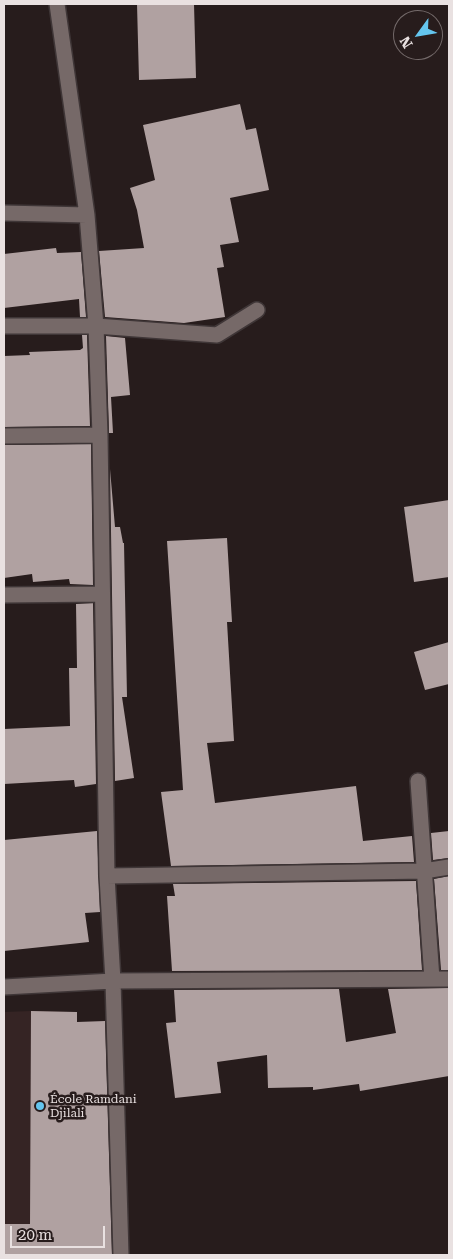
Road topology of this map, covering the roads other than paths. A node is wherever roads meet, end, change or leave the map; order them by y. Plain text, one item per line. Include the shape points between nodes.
1 (57, 4) edge
2 (4, 214) edge
3 (87, 215) junction
4 (257, 310) dead end
5 (4, 326) edge
6 (96, 326) junction
7 (100, 435) junction
8 (4, 436) edge
9 (102, 594) junction
10 (4, 595) edge
11 (418, 781) dead end
12 (449, 867) edge
13 (424, 870) junction
14 (107, 876) junction
15 (432, 979) junction
16 (449, 979) edge
17 (113, 981) junction
18 (4, 987) edge
19 (121, 1255) edge

1 - 3 street
2 - 3 street
3 - 6 street
4 - 6 street via 217,336
5 - 6 street
6 - 7 street
7 - 8 street
7 - 9 street
9 - 10 street
9 - 14 street
11 - 13 street
12 - 13 street
13 - 14 street
13 - 15 street
14 - 17 street
15 - 16 street
15 - 17 street
17 - 18 street
17 - 19 street

